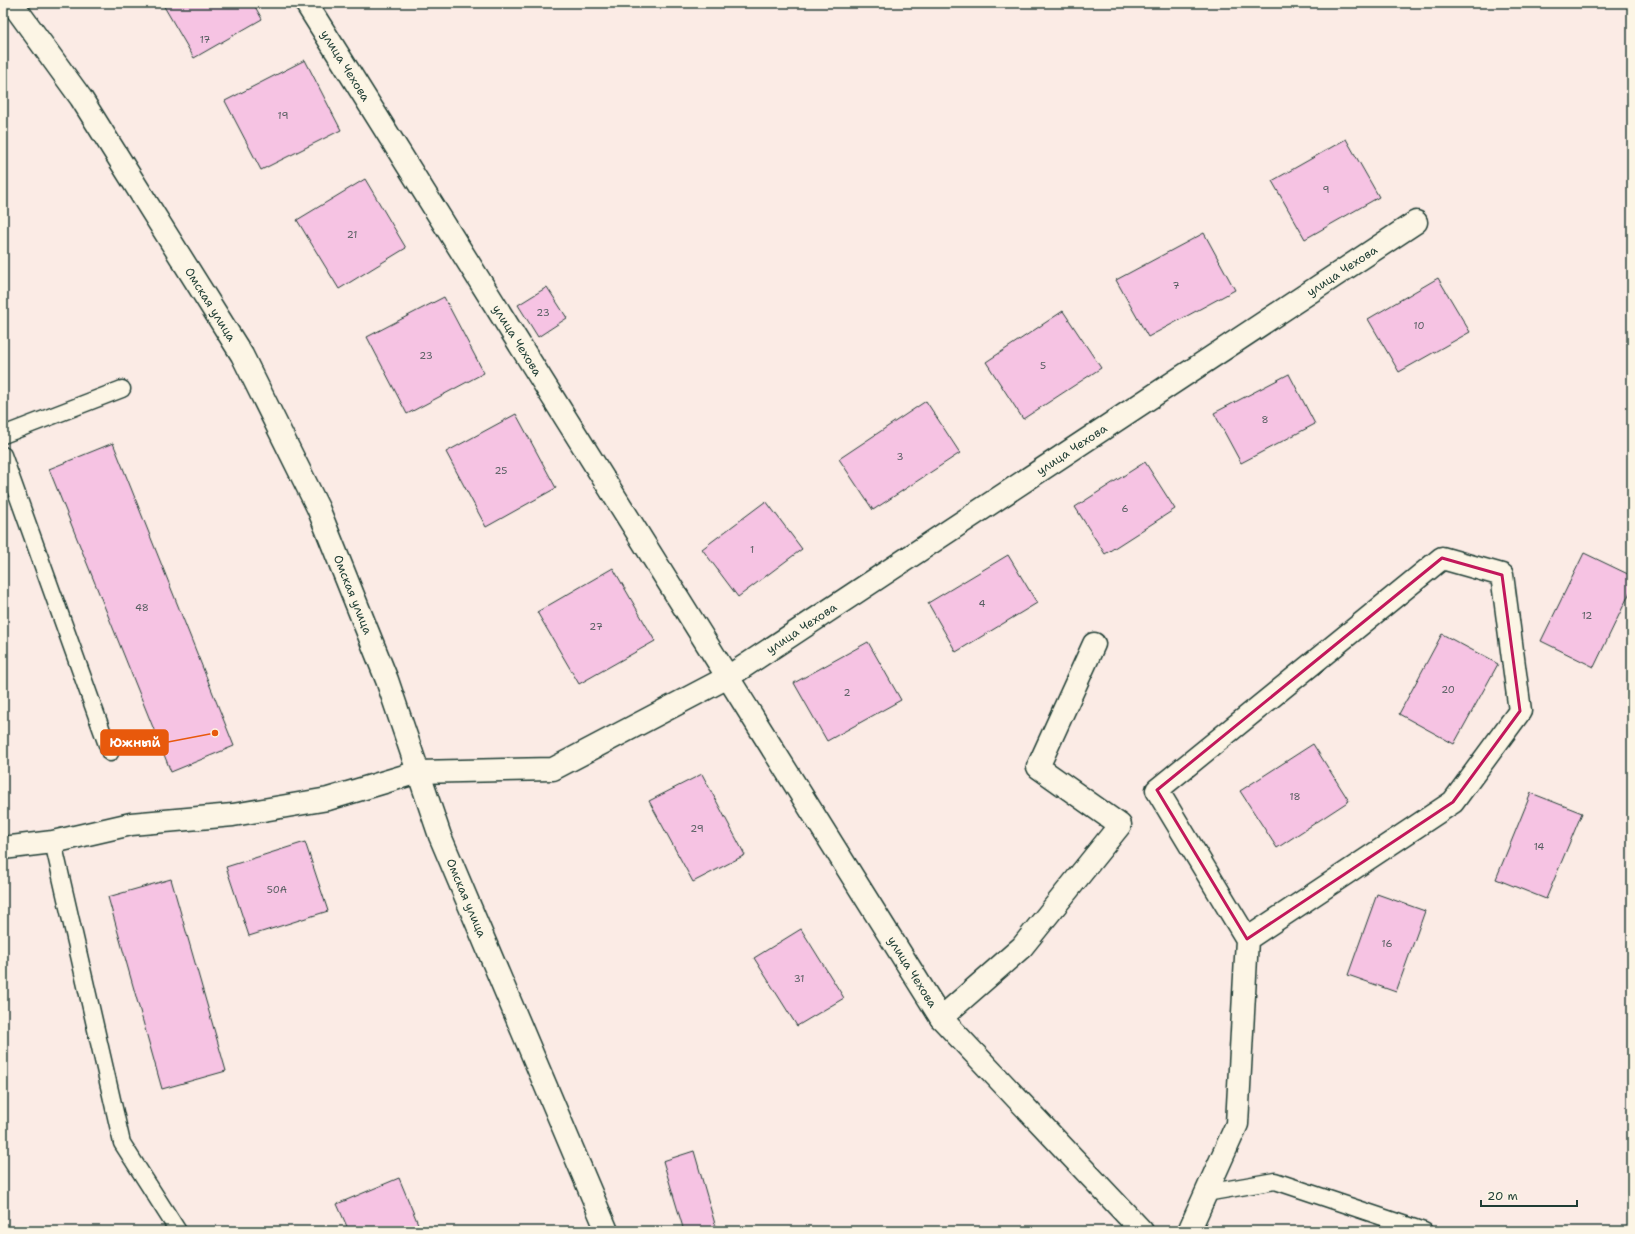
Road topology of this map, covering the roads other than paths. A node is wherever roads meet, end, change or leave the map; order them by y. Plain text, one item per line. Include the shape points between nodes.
1 (12, 3) edge
2 (306, 3) edge
3 (1416, 222) dead end
4 (122, 389) dead end
5 (3, 435) edge
6 (3, 455) edge
7 (1094, 644) dead end
8 (728, 677) junction
9 (110, 753) dead end
10 (418, 772) junction
11 (53, 842) junction
12 (3, 848) edge
13 (1248, 939) junction
14 (941, 1018) junction
15 (1206, 1193) junction
16 (178, 1231) edge
17 (607, 1231) edge
18 (1142, 1231) edge
19 (1188, 1231) edge
20 (1424, 1231) edge

1 - 10 street, Омская улица via 81,98 242,355 318,508 386,680
2 - 8 street, улица Чехова
3 - 8 street, улица Чехова
4 - 5 lane
6 - 9 lane
7 - 14 street via 1038,767 1120,825 1022,947
8 - 10 street via 553,768
8 - 14 street, улица Чехова
10 - 11 street via 328,799 233,815 131,824
10 - 17 street, Омская улица via 440,836
11 - 12 street
11 - 16 lane via 122,1143
13 - 13 street via 1157,790 1442,558 1502,575 1520,711 1453,802
13 - 15 street via 1237,1124
14 - 18 street, улица Чехова
15 - 19 street
15 - 20 lane via 1276,1181

